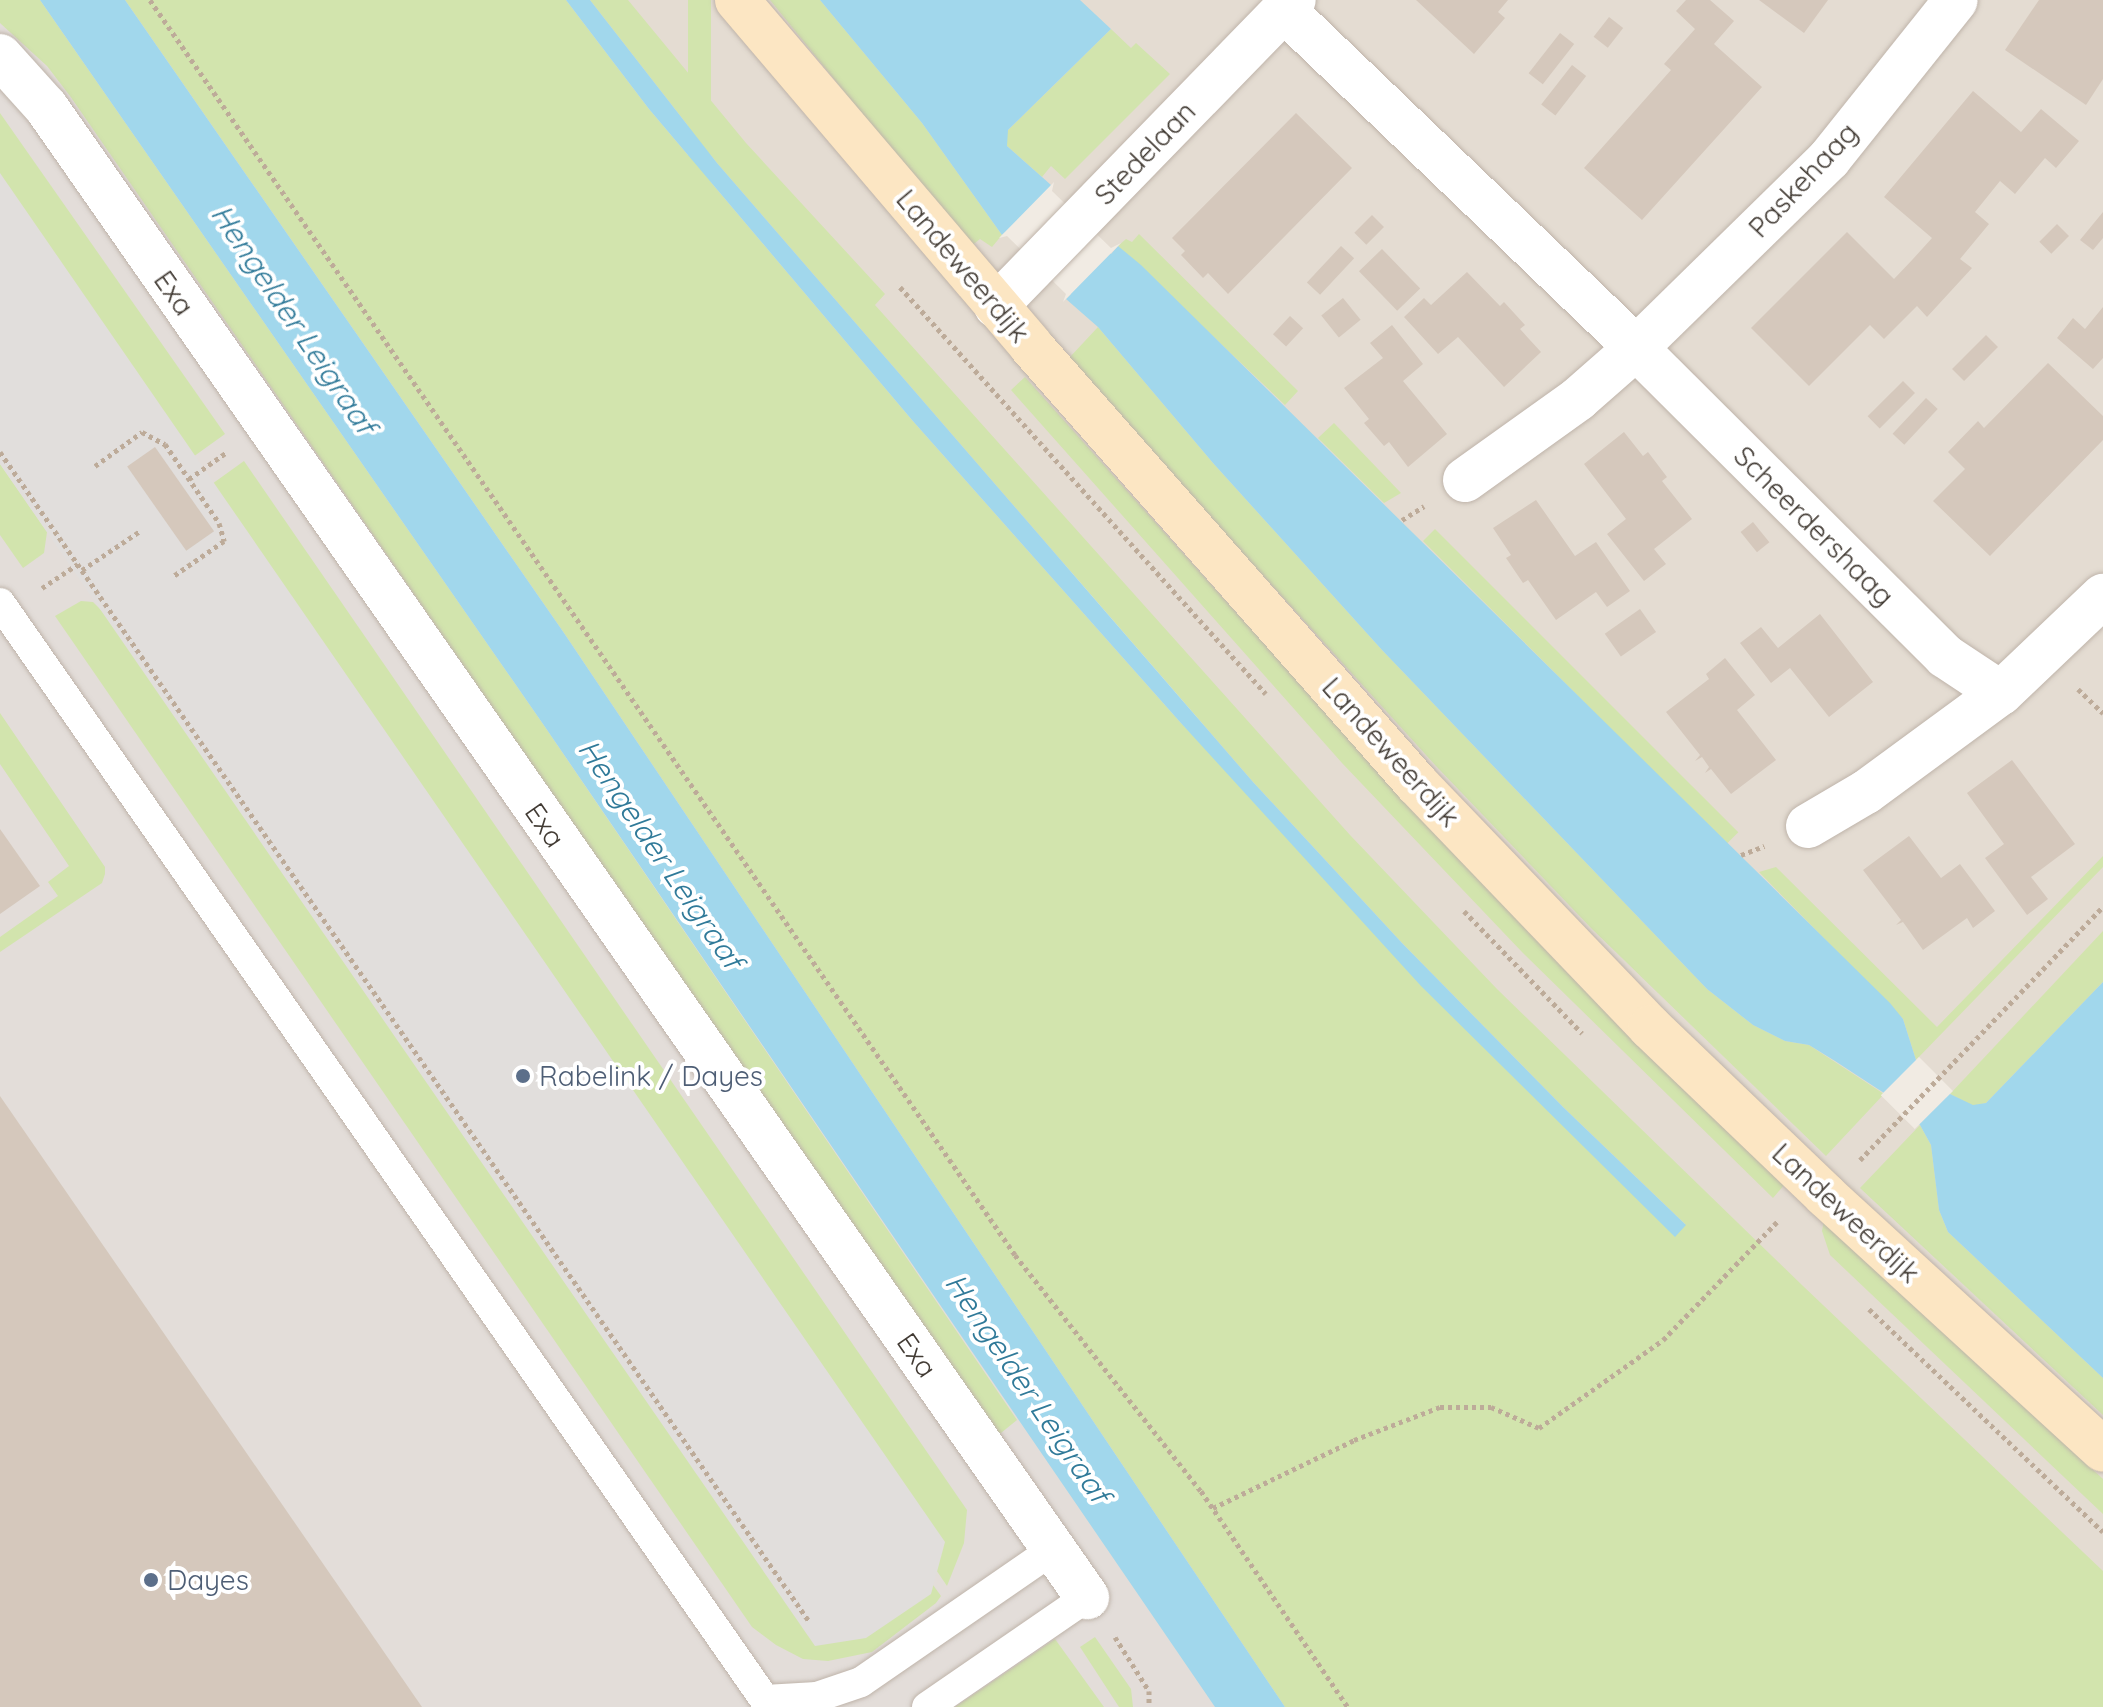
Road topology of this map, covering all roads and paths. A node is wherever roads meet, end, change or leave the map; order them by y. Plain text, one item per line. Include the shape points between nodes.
1 (150, 0) edge
2 (737, 0) edge
3 (1956, 0) edge
4 (1289, 5) edge
5 (0, 56) edge
6 (1010, 292) junction
7 (1636, 348) junction
8 (0, 452) edge
9 (95, 466) dead end
10 (1465, 480) dead end
11 (1418, 510) dead end
12 (1402, 520) dead end
13 (140, 531) dead end
14 (82, 570) junction
15 (172, 577) dead end
16 (2103, 596) edge
17 (0, 603) edge
18 (2001, 693) junction
19 (1808, 826) dead end
20 (1761, 847) dead end
21 (1741, 855) dead end
22 (2103, 907) edge
23 (1882, 1137) dead end
24 (1778, 1221) dead end
25 (2103, 1450) edge
26 (1213, 1508) junction
27 (1054, 1549) junction
28 (1087, 1597) junction
29 (809, 1621) dead end
30 (768, 1704) edge
31 (927, 1707) edge
32 (1149, 1707) edge
33 (1348, 1707) edge

1 - 26 path via 1015,1255
2 - 6 street, Landeweerdijk
3 - 7 street, Paskehaag via 1829,159
4 - 6 street, Stedelaan
4 - 7 street, Scheerdershaag
5 - 27 street, Exa via 46,107
6 - 25 street, Landeweerdijk via 1417,784 1650,1027
7 - 10 street via 1578,399
7 - 18 street, Scheerdershaag via 1945,656
8 - 14 path
9 - 15 path via 142,432 165,444 219,523 224,541
11 - 12 path
13 - 14 path
14 - 29 path
16 - 18 street
17 - 30 lane
18 - 19 street via 1866,792
20 - 21 path
22 - 23 path
24 - 26 path via 1663,1340 1539,1428 1491,1407 1440,1407 1354,1440
26 - 33 path
27 - 28 street, Exa
27 - 30 lane via 861,1682 817,1697
28 - 31 lane
28 - 32 path via 1149,1691

